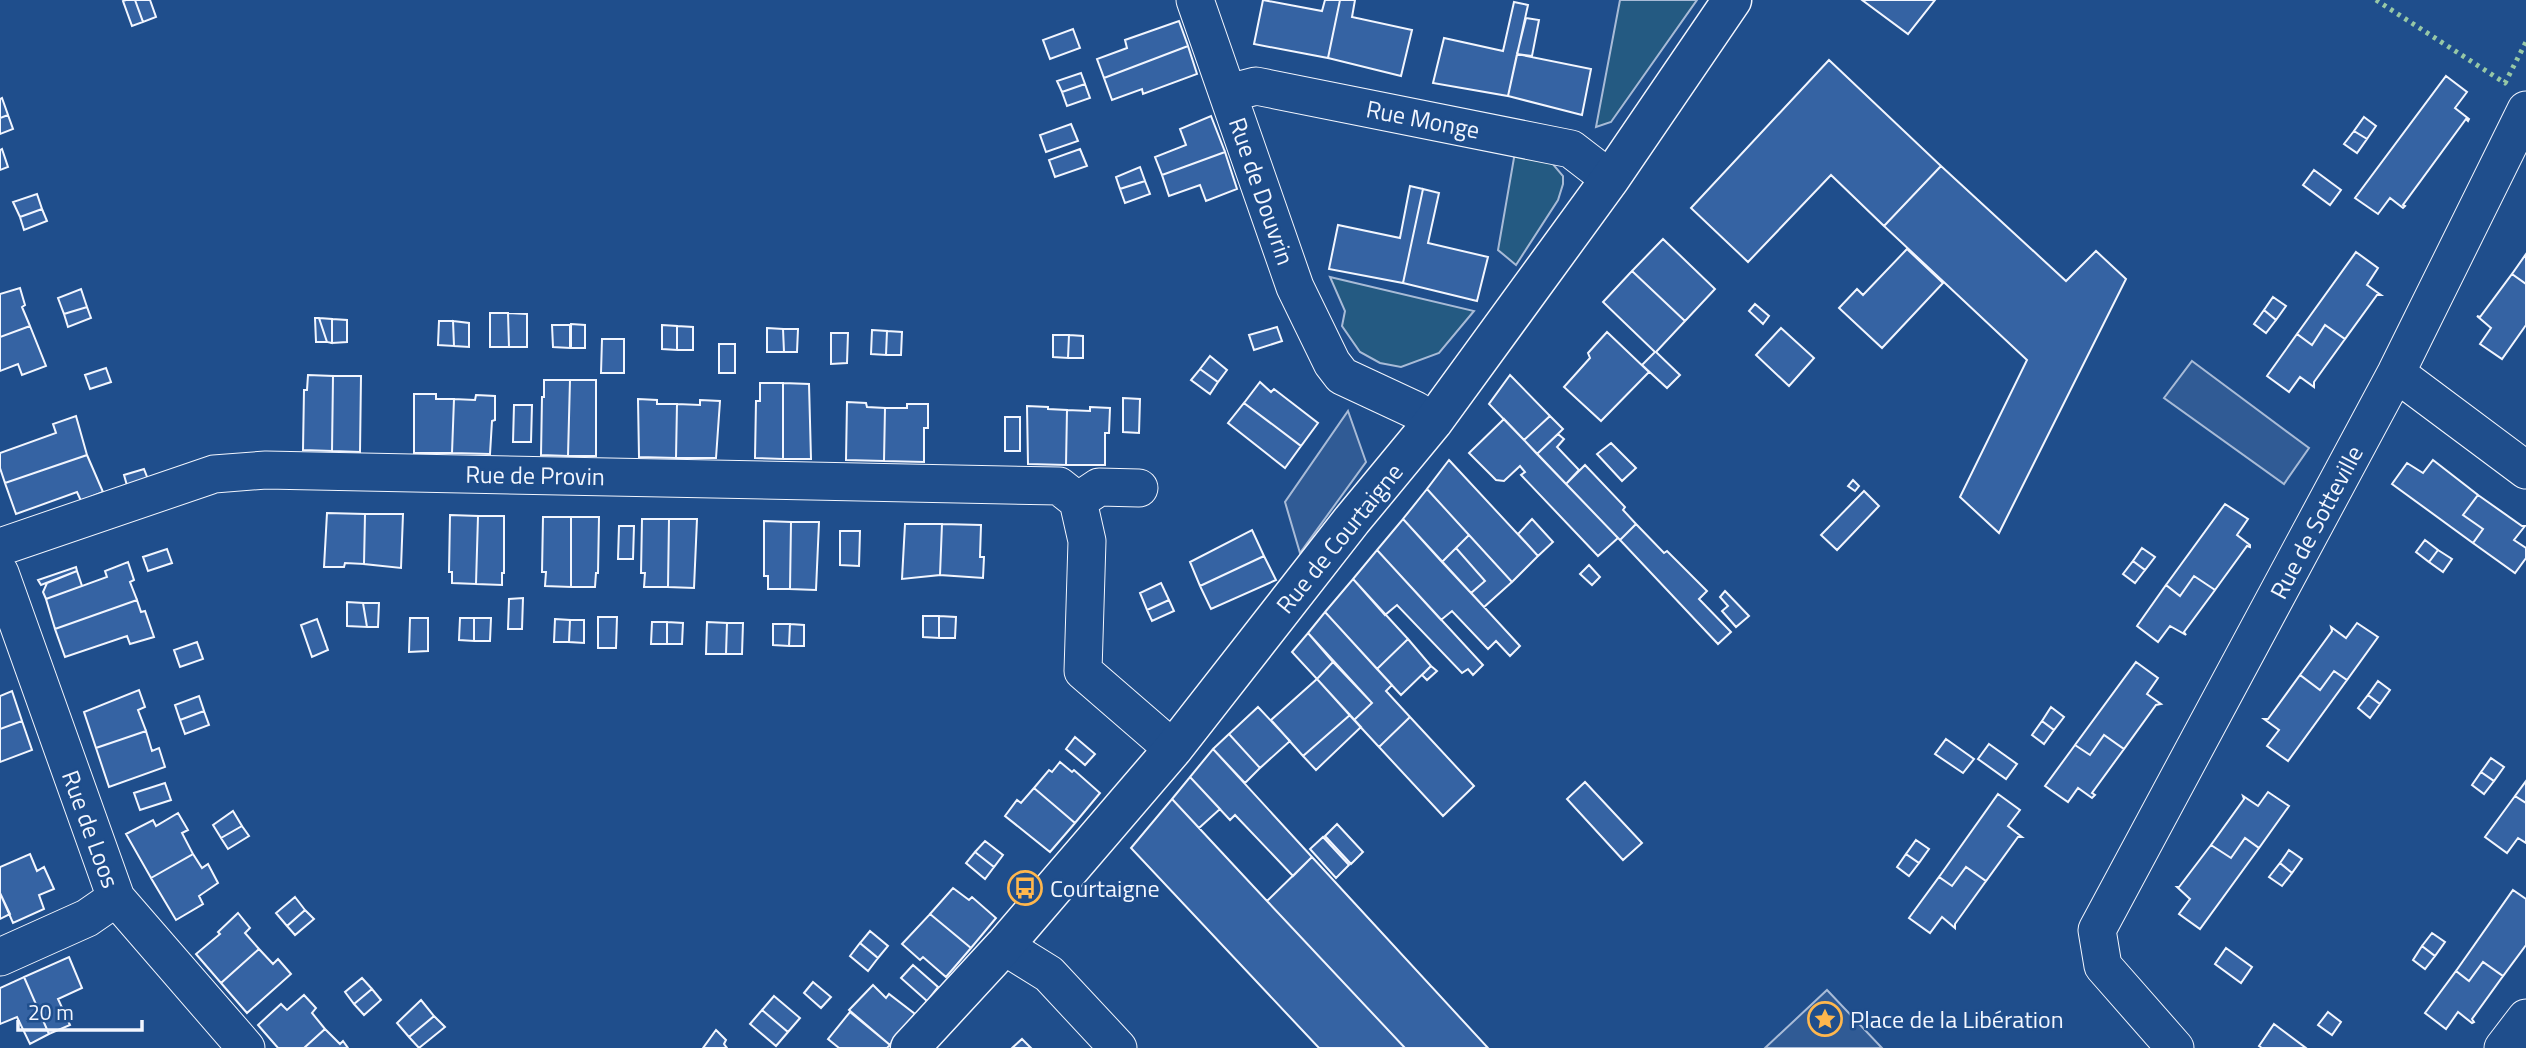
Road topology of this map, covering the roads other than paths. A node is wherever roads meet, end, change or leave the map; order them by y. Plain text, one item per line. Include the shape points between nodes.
1 (1195, 0) edge
2 (1732, 0) edge
3 (1228, 93) junction
4 (2526, 110) edge
5 (1610, 178) junction
6 (2396, 373) junction
7 (1433, 422) junction
8 (2526, 470) edge
9 (1139, 488) dead end
10 (1078, 501) junction
11 (0, 547) edge
12 (0, 573) edge
13 (1173, 749) junction
14 (116, 898) junction
15 (1003, 946) junction
16 (0, 957) edge
17 (2526, 1018) edge
18 (246, 1048) edge
19 (910, 1048) edge
20 (1118, 1048) edge
21 (2175, 1048) edge
22 (2503, 1048) edge

1 - 3 street, Rue de Douvrin
2 - 5 street, Rue de Courtaigne
3 - 5 street, Rue Monge via 1256,86 1571,149
3 - 7 street, Rue de Douvrin via 1295,287 1332,363 1342,376
4 - 6 street, Rue de Sotteville
5 - 7 street, Rue de Courtaigne
6 - 8 street
6 - 21 street, Rue de Sotteville via 2098,930 2103,966
7 - 13 street, Rue de Courtaigne
9 - 10 street via 1099,487
10 - 11 street, Rue de Provin via 1059,486 266,470 214,474
10 - 13 street via 1087,541 1083,671
12 - 14 street, Rue de Loos
13 - 15 street, Rue de Courtaigne
14 - 16 street via 87,918
14 - 18 street, Rue de Loos
15 - 19 street, Rue de Courtaigne
15 - 20 street via 1049,974
17 - 22 street

